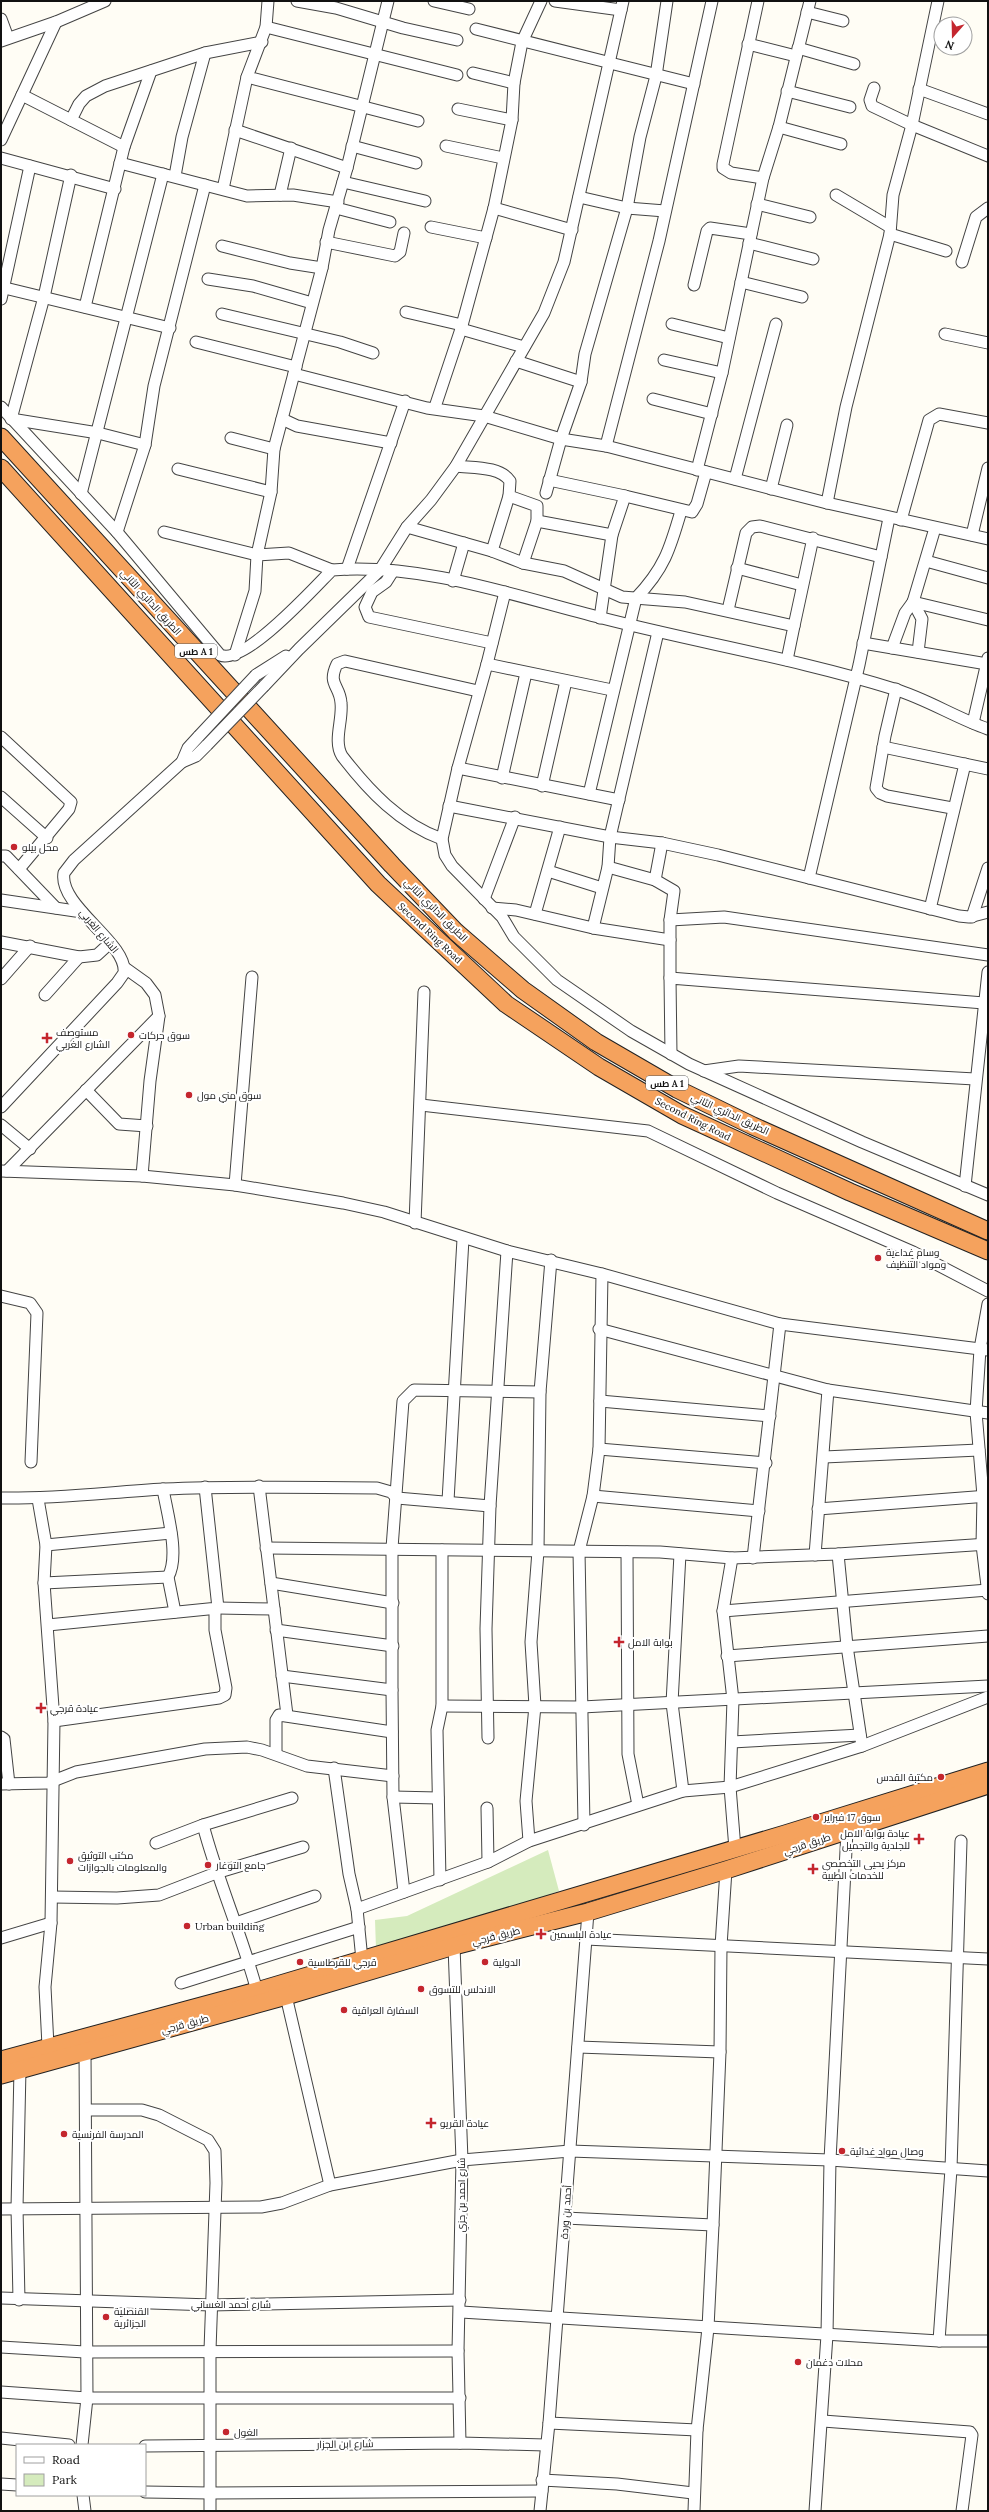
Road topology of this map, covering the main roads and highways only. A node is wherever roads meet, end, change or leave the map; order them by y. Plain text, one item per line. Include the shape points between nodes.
1 (1, 437) edge
2 (1, 468) edge
3 (916, 1197) junction
4 (909, 1217) junction
5 (988, 1222) edge
6 (988, 1231) edge
7 (988, 1251) edge
8 (988, 1261) edge
9 (988, 1771) edge
10 (988, 1785) edge
11 (1, 2060) edge
12 (1, 2075) edge

1 - 3 highway, الطريق الدائري الثاني / طس A 1 via 392,865 456,932 523,990 596,1042 677,1089 753,1126
2 - 4 highway, Second Ring Road / طس A 1 via 378,884 506,1004 598,1068 682,1116
3 - 5 highway
3 - 6 highway, الطريق الدائري الثاني / طس A 1
4 - 7 highway, Second Ring Road / طس A 1
4 - 8 highway
9 - 11 highway, طريق قرجي via 257,1991
10 - 12 highway, طريق قرجي via 588,1912 454,1946 286,1996

